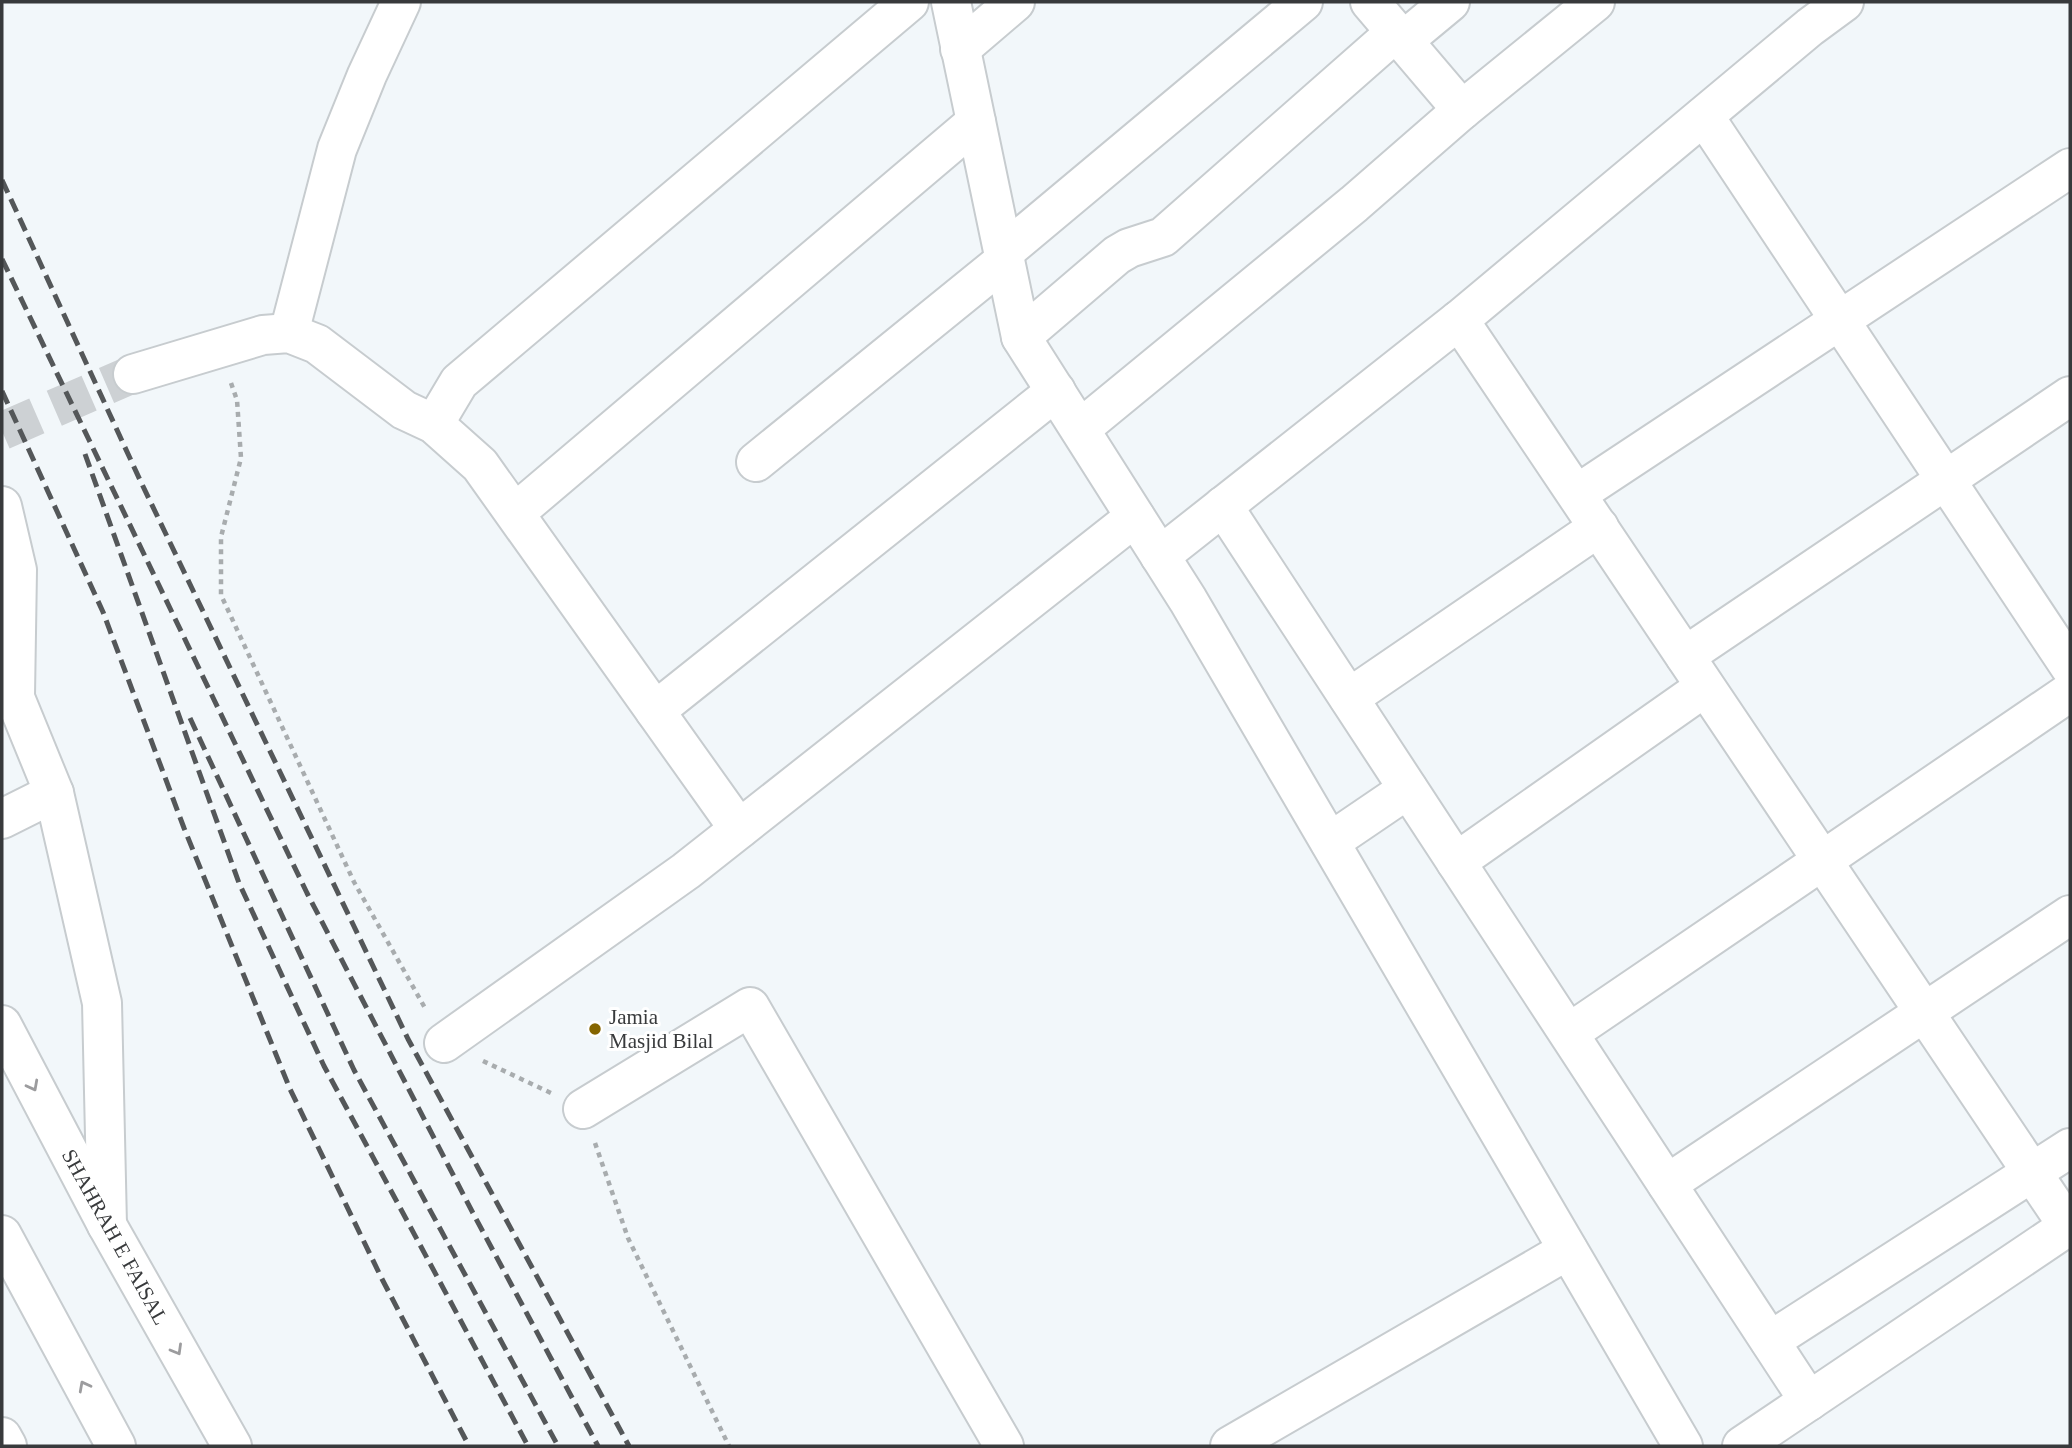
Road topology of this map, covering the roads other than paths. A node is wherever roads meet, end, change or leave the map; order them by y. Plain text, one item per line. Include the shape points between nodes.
1 (401, 2) edge
2 (909, 2) edge
3 (951, 2) edge
4 (1016, 2) edge
5 (1303, 2) edge
6 (1370, 2) edge
7 (1450, 2) edge
8 (1595, 2) edge
9 (1844, 2) edge
10 (1400, 36) junction
11 (960, 49) junction
12 (1462, 110) junction
13 (1704, 116) junction
14 (975, 122) junction
15 (2070, 168) edge
16 (1004, 256) junction
17 (1459, 320) junction
18 (1840, 320) junction
19 (289, 333) junction
20 (1021, 337) junction
21 (133, 374) tunnel mouth
22 (1056, 391) junction
23 (2070, 396) edge
24 (434, 424) junction
25 (1080, 429) junction
26 (757, 462) dead end
27 (1946, 480) junction
28 (1577, 494) junction
29 (2, 506) edge
30 (1223, 506) junction
31 (515, 513) junction
32 (1135, 517) junction
33 (1599, 527) junction
34 (1160, 556) junction
35 (2070, 667) edge
36 (1695, 671) junction
37 (8, 680) edge
38 (2070, 692) edge
39 (1349, 698) junction
40 (655, 711) junction
41 (1408, 789) junction
42 (54, 793) junction
43 (2, 819) edge
44 (740, 830) junction
45 (1330, 842) junction
46 (1822, 860) junction
47 (1456, 862) junction
48 (2070, 915) edge
49 (1924, 1013) junction
50 (2, 1025) edge
51 (1569, 1033) junction
52 (444, 1043) road end
53 (583, 1109) road end
54 (2070, 1148) edge
55 (2032, 1173) junction
56 (1667, 1184) junction
57 (107, 1225) junction
58 (2069, 1225) edge
59 (2, 1235) edge
60 (1568, 1250) junction
61 (1770, 1341) junction
62 (1809, 1401) junction
63 (2, 1437) edge
64 (7, 1446) edge
65 (116, 1446) edge
66 (232, 1446) edge
67 (1004, 1446) edge
68 (1230, 1446) edge
69 (1683, 1446) edge
70 (1742, 1446) edge

1 - 19 main road via 337,149
2 - 24 main road via 458,382
3 - 11 main road
4 - 11 main road
5 - 16 main road
6 - 10 main road
7 - 10 main road
8 - 12 main road
9 - 13 main road
10 - 12 main road
10 - 20 main road via 1163,237 1117,255
11 - 14 main road
12 - 25 main road
13 - 17 main road
13 - 18 main road
14 - 16 main road
14 - 31 main road
15 - 18 main road
16 - 20 main road
16 - 26 main road
17 - 28 main road
17 - 30 main road
18 - 27 main road
18 - 28 main road
19 - 21 main road via 263,335
19 - 24 main road via 317,344 404,410
20 - 22 main road
22 - 25 main road
22 - 40 main road
23 - 27 main road
24 - 31 main road via 480,465
25 - 32 main road
27 - 35 main road
27 - 36 main road
28 - 33 main road
29 - 37 main road via 17,570
30 - 34 main road
30 - 39 main road
31 - 40 main road
32 - 34 main road
32 - 44 main road
33 - 36 main road
33 - 39 main road
34 - 45 main road
36 - 46 main road
36 - 47 main road
37 - 42 main road
38 - 46 main road
39 - 41 main road
40 - 44 main road
41 - 45 main road
41 - 47 main road
42 - 43 main road
42 - 57 main road via 102,1003
44 - 52 main road
45 - 60 main road
46 - 49 main road
46 - 51 main road
47 - 51 main road
48 - 49 main road
49 - 55 main road
49 - 56 main road
50 -> 57 main road, SHAHRAH E FAISAL
51 - 56 main road
53 - 67 main road via 750,1007
54 - 55 main road
55 - 58 main road
55 - 61 main road
56 - 61 main road
57 -> 66 main road, SHAHRAH E FAISAL
58 - 62 main road
65 -> 59 main road
60 - 68 main road
60 - 69 main road
61 - 62 main road
62 - 70 main road
63 - 64 main road

